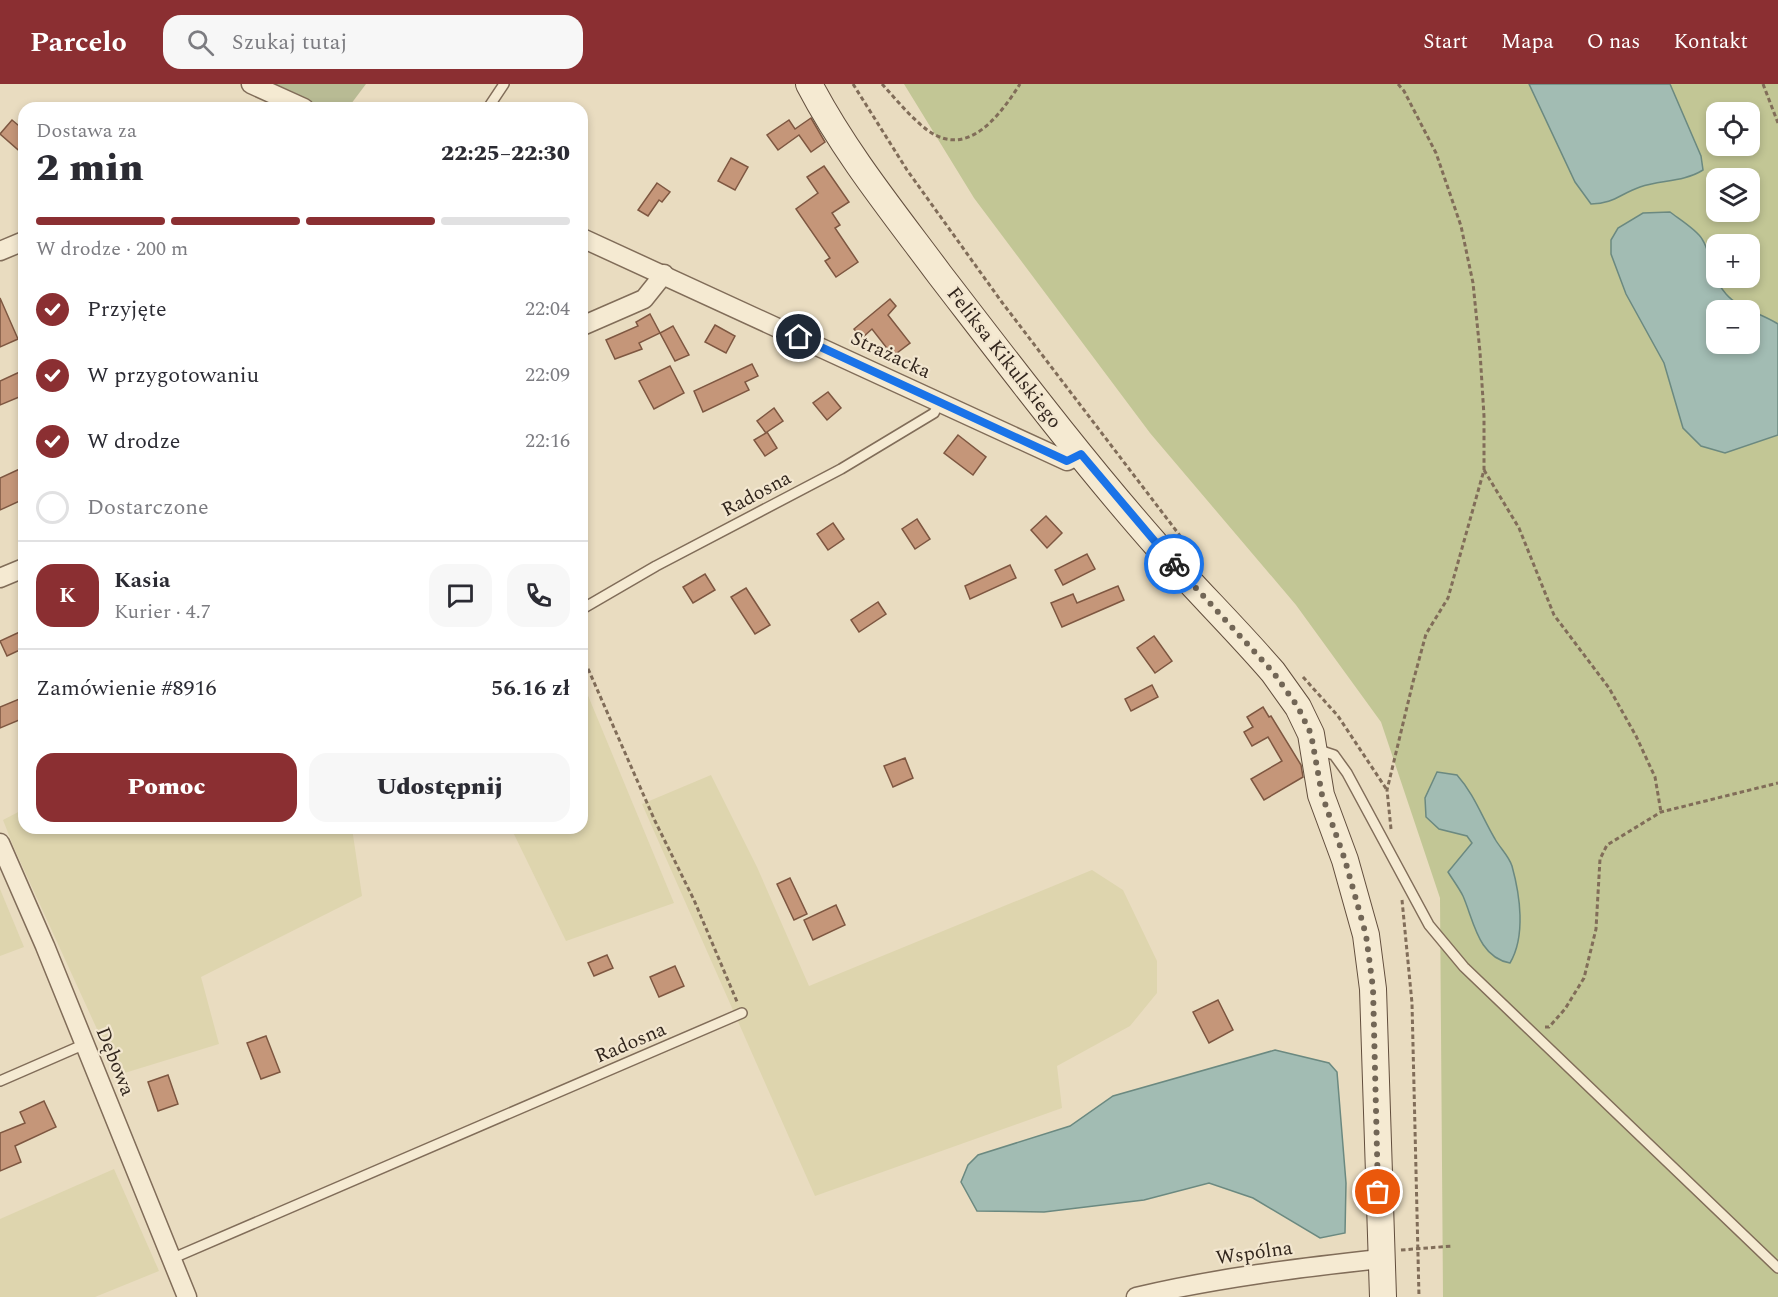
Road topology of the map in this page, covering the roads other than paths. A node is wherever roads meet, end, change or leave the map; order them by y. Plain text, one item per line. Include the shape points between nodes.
1 (250, 84) edge
2 (504, 84) edge
3 (809, 84) edge
4 (289, 102) edge
5 (493, 102) edge
6 (588, 241) edge
7 (18, 244) edge
8 (0, 251) edge
9 (664, 274) junction
10 (588, 323) edge
11 (940, 402) junction
12 (1081, 454) junction
13 (18, 570) edge
14 (0, 578) edge
15 (588, 606) edge
16 (1314, 748) junction
17 (0, 843) edge
18 (742, 1013) road end
19 (85, 1044) junction
20 (0, 1081) edge
21 (171, 1259) junction
22 (1380, 1259) junction
23 (1778, 1268) edge
24 (187, 1297) edge
25 (1136, 1297) edge
26 (1383, 1297) edge

1 - 4 street
2 - 5 lane
3 - 12 main road, Feliksa Kikulskiego via 863,173
6 - 9 street, Strażacka
7 - 8 street
9 - 10 street via 644,299
9 - 11 street, Strażacka
11 - 12 street, Strażacka via 1067,461
11 - 15 lane, Radosna via 934,413 841,469
12 - 16 main road, Feliksa Kikulskiego via 1159,548 1273,672 1298,707
13 - 14 street
16 - 22 main road, Feliksa Kikulskiego via 1322,795 1366,935 1373,988
16 - 23 lane via 1334,755 1347,773 1429,925 1464,967
17 - 19 street, Dębowa
18 - 21 lane, Radosna
19 - 20 lane
19 - 21 street, Dębowa
21 - 24 street, Dębowa
22 - 25 street, Wspólna via 1278,1271
22 - 26 main road, Feliksa Kikulskiego

